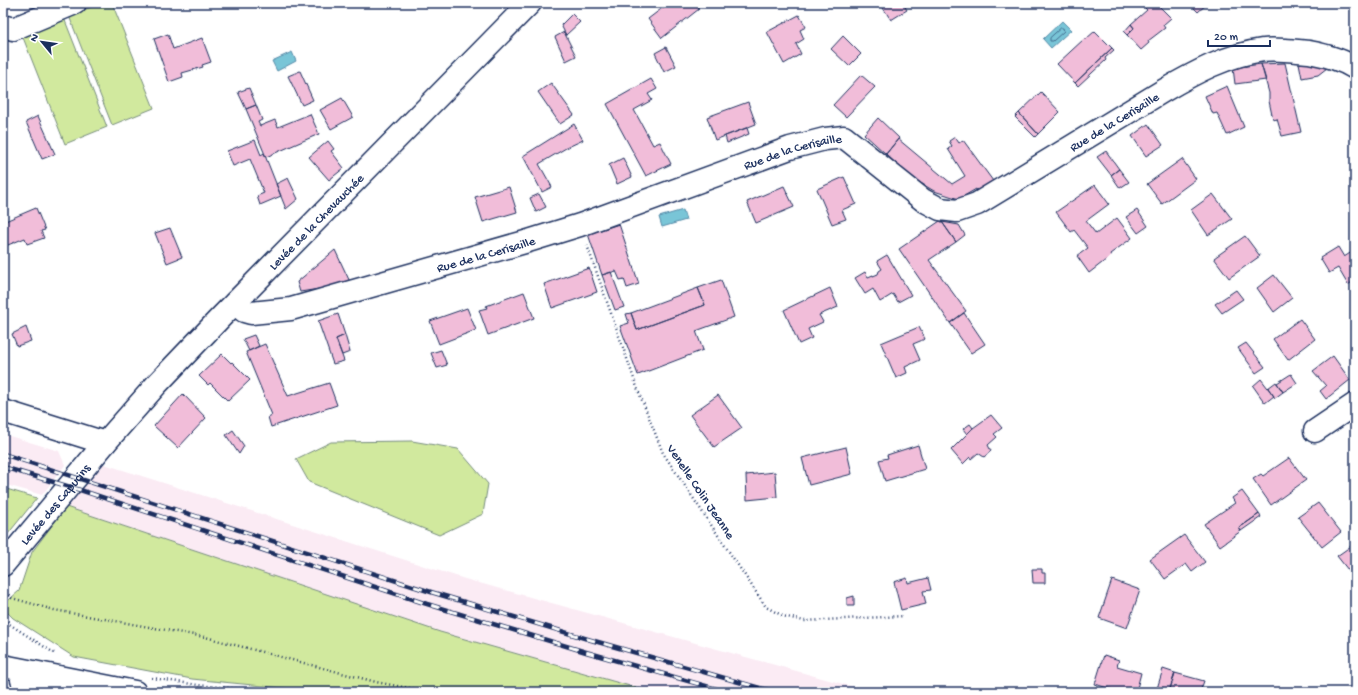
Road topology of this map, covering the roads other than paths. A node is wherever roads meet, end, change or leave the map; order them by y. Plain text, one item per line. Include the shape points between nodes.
1 (75, 3) edge
2 (530, 3) edge
3 (3, 26) edge
4 (1355, 68) edge
5 (235, 303) junction
6 (1355, 404) edge
7 (3, 411) edge
8 (1315, 431) dead end
9 (105, 443) junction
10 (3, 565) edge
11 (6, 669) edge
12 (140, 685) edge
13 (55, 692) edge

1 - 3 street via 13,29
2 - 5 street, Levée de la Chevauchée
4 - 5 street, Rue de la Cerisaille via 1327,55 1302,51 1263,50 1225,60 1195,72 977,204 957,210 940,208 923,200 844,137 825,139 790,148 580,225 291,309 251,313 244,311
5 - 9 street, Levée de la Chevauchée via 157,384
6 - 8 street
7 - 9 street
9 - 10 street, Levée des Capucins
11 - 12 street
11 - 13 street

